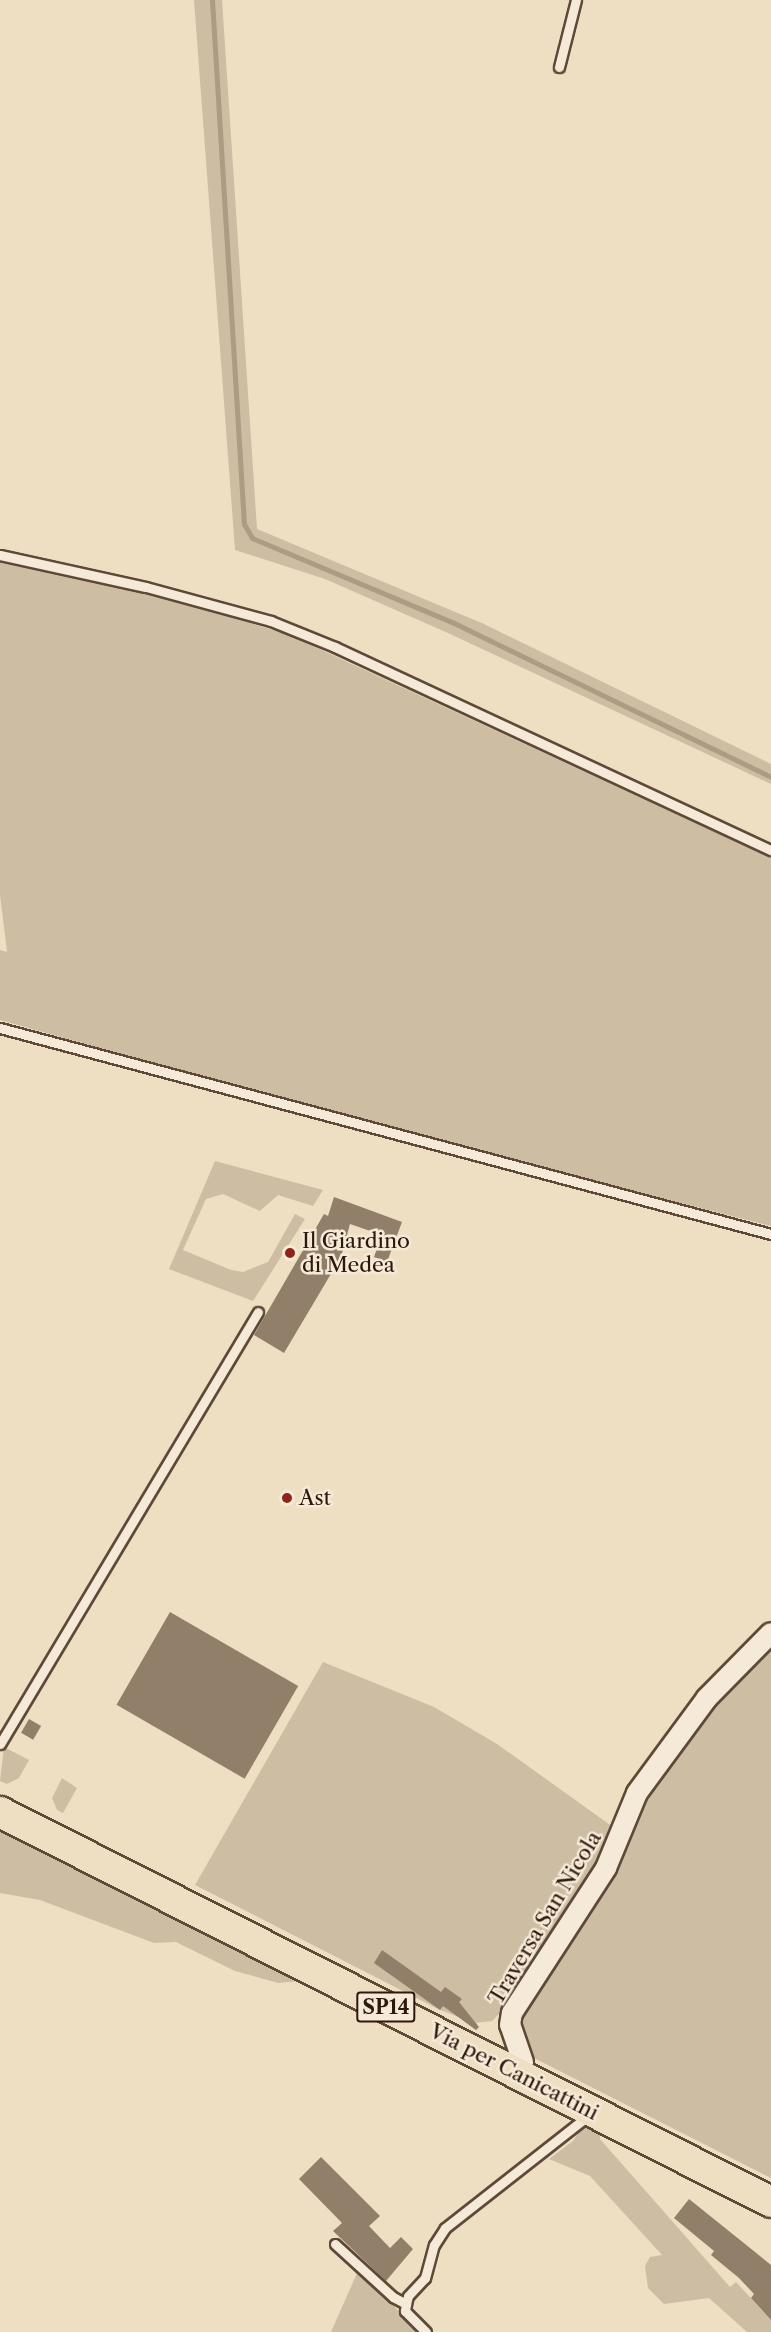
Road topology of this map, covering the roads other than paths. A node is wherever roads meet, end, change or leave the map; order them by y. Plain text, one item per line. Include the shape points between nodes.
1 (576, 0) edge
2 (559, 67) dead end
3 (0, 555) edge
4 (771, 850) edge
5 (0, 1028) edge
6 (771, 1234) edge
7 (258, 1312) dead end
8 (771, 1633) edge
9 (0, 1744) edge
10 (0, 1797) edge
11 (0, 1812) edge
12 (523, 2062) junction
13 (593, 2112) junction
14 (771, 2187) edge
15 (771, 2202) edge
16 (335, 2244) dead end
17 (406, 2304) junction
18 (426, 2332) edge

1 - 2 lane
3 - 4 lane via 146,587 271,621 335,647
5 - 6 lane
7 - 9 lane
8 - 12 street, Traversa San Nicola via 707,1698 637,1793 606,1868 512,2013 510,2025
10 - 12 main road, Via per Canicattini / SP14
11 - 13 main road, Via per Canicattini / SP14
12 - 14 main road, Via per Canicattini / SP14
13 - 15 main road, Via per Canicattini / SP14
13 - 17 lane via 446,2228 434,2245 425,2278 408,2296
16 - 17 lane via 393,2297
17 - 18 lane via 405,2311

